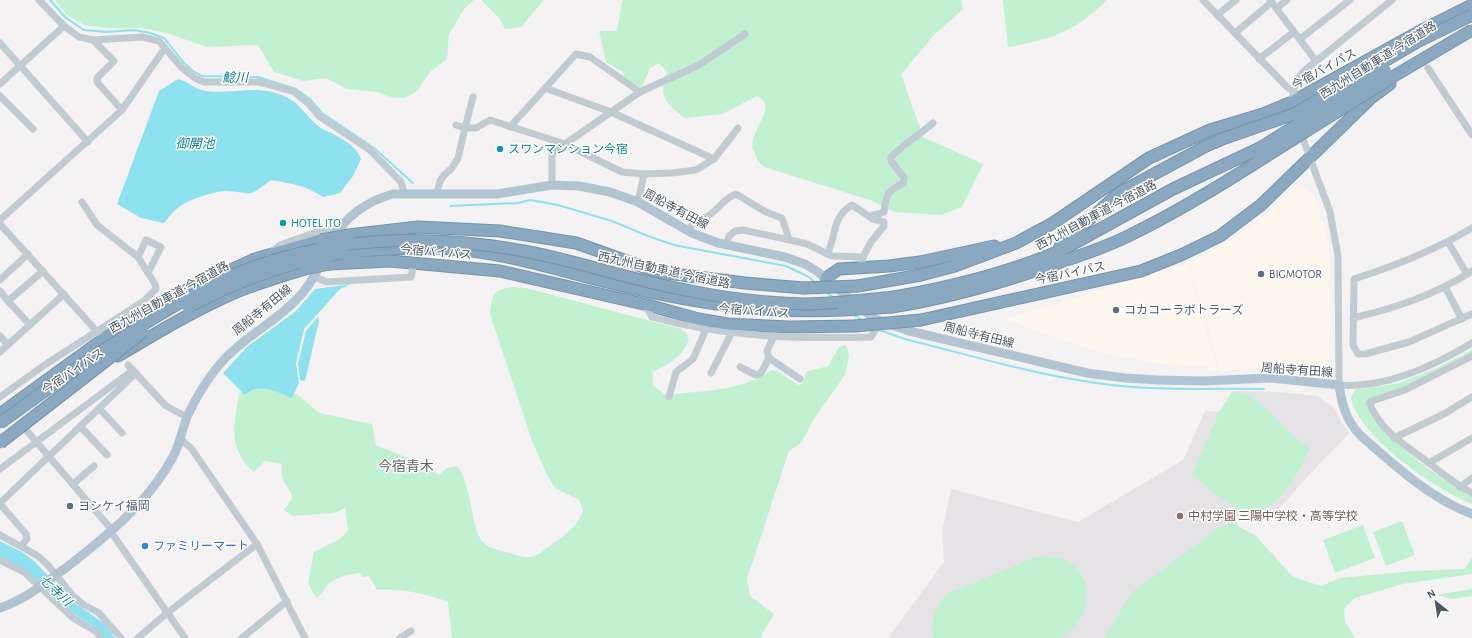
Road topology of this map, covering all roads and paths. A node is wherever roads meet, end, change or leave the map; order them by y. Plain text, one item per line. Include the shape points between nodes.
1 (39, 0) edge
2 (1203, 0) edge
3 (1236, 0) edge
4 (1287, 0) edge
5 (1350, 0) edge
6 (1392, 0) edge
7 (1273, 3) edge
8 (1472, 5) edge
9 (1217, 14) junction
10 (1472, 15) edge
11 (1472, 18) edge
12 (64, 26) junction
13 (1472, 31) edge
14 (1294, 32) junction
15 (1234, 33) junction
16 (745, 34) dead end
17 (1300, 39) junction
18 (92, 40) junction
19 (0, 43) edge
20 (165, 48) junction
21 (1259, 59) junction
22 (1316, 61) junction
23 (21, 66) junction
24 (1428, 68) dead end
25 (0, 84) edge
26 (545, 88) junction
27 (640, 92) junction
28 (0, 96) edge
29 (473, 97) dead end
30 (1293, 97) junction
31 (122, 110) junction
32 (611, 112) junction
33 (933, 123) dead end
34 (456, 125) dead end
35 (510, 127) junction
36 (33, 128) dead end
37 (465, 128) junction
38 (738, 128) dead end
39 (1472, 135) edge
40 (88, 142) junction
41 (564, 144) junction
42 (1263, 152) junction
43 (714, 158) junction
44 (1310, 158) junction
45 (644, 174) junction
46 (1121, 176) junction
47 (552, 185) junction
48 (404, 192) junction
49 (437, 193) junction
50 (82, 202) dead end
51 (638, 202) junction
52 (871, 217) junction
53 (0, 220) edge
54 (1085, 222) junction
55 (0, 224) edge
56 (1472, 228) edge
57 (688, 231) junction
58 (337, 232) junction
59 (1069, 232) dead end
60 (788, 240) junction
61 (1448, 242) junction
62 (726, 245) junction
63 (28, 254) junction
64 (827, 254) junction
65 (269, 255) junction
66 (138, 257) junction
67 (1040, 260) junction
68 (414, 262) junction
69 (862, 262) junction
70 (43, 271) junction
71 (981, 271) dead end
72 (1470, 272) edge
73 (148, 273) junction
74 (314, 277) junction
75 (826, 278) junction
76 (0, 280) edge
77 (1445, 287) junction
78 (0, 291) edge
79 (926, 292) junction
80 (64, 294) junction
81 (8, 301) junction
82 (648, 305) junction
83 (1472, 314) edge
84 (1353, 318) junction
85 (1462, 319) junction
86 (880, 321) junction
87 (30, 325) junction
88 (706, 329) junction
89 (143, 332) junction
90 (99, 333) junction
91 (731, 334) junction
92 (0, 336) edge
93 (774, 336) junction
94 (1472, 343) edge
95 (8, 345) junction
96 (0, 352) edge
97 (1472, 356) edge
98 (768, 358) junction
99 (740, 367) dead end
100 (132, 369) junction
101 (711, 373) dead end
102 (800, 379) dead end
103 (1339, 385) junction
104 (0, 397) edge
105 (669, 397) dead end
106 (1472, 397) edge
107 (1, 407) edge
108 (99, 408) junction
109 (187, 418) junction
110 (0, 423) edge
111 (80, 426) junction
112 (0, 430) edge
113 (27, 431) dead end
114 (122, 433) dead end
115 (0, 438) edge
116 (1394, 438) junction
117 (1472, 438) edge
118 (180, 439) junction
119 (36, 441) junction
120 (0, 443) edge
121 (48, 455) junction
122 (107, 455) dead end
123 (1429, 463) junction
124 (94, 466) dead end
125 (0, 469) edge
126 (1472, 478) edge
127 (73, 484) junction
128 (1460, 487) junction
129 (1472, 493) edge
130 (0, 504) edge
131 (1472, 514) edge
132 (112, 531) junction
133 (0, 535) edge
134 (257, 544) junction
135 (21, 546) junction
136 (0, 560) edge
137 (55, 576) junction
138 (40, 588) junction
139 (287, 601) junction
140 (0, 608) edge
141 (167, 613) junction
142 (411, 632) dead end
143 (101, 638) edge
144 (121, 638) edge
145 (138, 638) edge
146 (185, 638) edge
147 (242, 638) edge
148 (305, 638) edge
149 (400, 638) edge

1 - 12 street
2 - 9 street
3 - 9 street
4 - 7 street
5 - 17 street
6 - 22 street
7 - 14 street
7 - 15 street
8 - 30 highway, 今宿バイパス
9 - 15 street
10 - 54 highway, bridge via 1419,41 1294,114 1206,146 1119,192
11 - 42 highway, 西九州自動車道;今宿道路, bridge via 1390,66
12 - 18 street via 79,37
12 - 23 street
13 - 42 highway, 西九州自動車道;今宿道路, bridge
13 - 44 highway, 今宿バイパス via 1397,78 1371,98
14 - 17 street
14 - 21 street
15 - 21 street
16 - 27 street via 699,65
17 - 22 street
18 - 20 street via 142,36 159,41
18 - 31 street via 114,60 97,78 97,82
19 - 23 street
20 - 31 street
20 - 48 street via 188,74 204,82 260,82 293,91 319,116 370,150 401,182
21 - 30 street via 1287,87
22 - 30 street via 1296,80
23 - 25 street
23 - 40 street
24 - 39 street
26 - 27 street via 576,54 590,57
26 - 32 street
26 - 35 street
27 - 32 street
28 - 36 street
29 - 37 street
30 - 44 street via 1293,111
30 - 46 highway, 今宿バイパス via 1263,114 1191,137 1149,158
31 - 40 street
32 - 41 street
32 - 43 street
33 - 52 street via 914,140 904,143 891,157 891,161 904,178 903,183 890,191 884,212
34 - 37 street
35 - 37 street via 490,120 476,128
35 - 41 street
37 - 49 street via 458,158 444,175
38 - 43 street
40 - 53 street
41 - 45 street via 622,172
41 - 47 street via 552,153
42 - 67 highway, 西九州自動車道;今宿道路 via 1192,179
42 - 89 highway, 西九州自動車道;今宿道路, bridge via 1219,187 1126,238 1010,280 892,307 806,312 728,307 686,300 494,254 437,248 375,250 318,257 278,268 203,299
43 - 45 street via 696,170
44 - 82 highway, 今宿バイパス, bridge via 1261,205 1220,236 1181,255 1141,271 921,320 855,326 790,327 728,324 698,319
44 - 103 street via 1330,212 1338,256
45 - 51 street
46 - 65 highway, 今宿バイパス, bridge via 1053,223 1016,243 956,266 858,286 804,288 658,272 576,243 500,231 418,227 350,234
46 - 69 highway via 1034,229 992,247 920,262
47 - 49 main road, 周船寺有田線 via 497,194
47 - 51 main road, 周船寺有田線 via 594,188
48 - 49 main road, 周船寺有田線
48 - 58 main road, 周船寺有田線 via 380,197 357,210
50 - 66 street via 97,226
51 - 57 main road, 周船寺有田線
52 - 64 street via 852,205 844,210 837,220
52 - 69 street via 884,222 884,226 871,242
54 - 59 highway
54 - 67 highway via 1064,243
55 - 63 street
56 - 61 street
57 - 60 street via 693,222 711,215 729,196 736,194 766,212 782,218
57 - 62 main road, 周船寺有田線
58 - 65 street via 318,232 280,245
58 - 74 main road, 周船寺有田線
60 - 62 street via 743,230 735,231
60 - 64 street via 807,244
61 - 72 street
61 - 84 street via 1392,267 1354,279
62 - 75 main road, 周船寺有田線 via 785,256 805,264
63 - 70 street
63 - 76 street
64 - 69 street
65 - 107 highway, 今宿バイパス via 223,272 167,299
66 - 73 street
66 - 73 street via 146,240 160,247
67 - 79 highway, 西九州自動車道;今宿道路
68 - 74 street via 411,277 327,282
68 - 82 highway, 今宿バイパス via 500,271
68 - 115 highway, 今宿バイパス, bridge via 329,264 259,283 225,297 180,319 112,360
69 - 75 highway via 838,269
70 - 80 street
70 - 81 street
71 - 79 highway
72 - 77 street
73 - 90 street via 155,284 154,293
74 - 109 main road, 周船寺有田線 via 295,302 233,349 204,386
75 - 86 main road, 周船寺有田線
77 - 84 street via 1408,303
77 - 85 street
78 - 81 street
79 - 110 highway, 西九州自動車道;今宿道路, bridge via 833,303 772,302 688,291 527,252 464,242 405,240 348,244 266,262 201,291 117,340
80 - 87 street
80 - 90 street
81 - 87 street
82 - 88 street via 646,308 652,316
83 - 85 street
84 - 85 street via 1353,345 1358,354 1409,342
86 - 93 street via 871,337 820,339
86 - 103 main road, 周船寺有田線 via 909,331 1094,374 1125,378 1204,381 1269,378
87 - 95 street
88 - 91 street
88 - 105 street via 693,359 676,372
89 - 112 highway, 西九州自動車道;今宿道路, bridge
89 - 120 highway, bridge
90 - 104 street via 46,364
91 - 93 street
91 - 101 street
92 - 95 street
93 - 98 street via 767,351
94 - 103 street via 1409,374 1352,386
95 - 96 street
97 - 116 street via 1406,390 1369,402 1380,422
98 - 99 street via 760,373 756,375
98 - 102 street
100 - 108 street
100 - 109 street via 166,406
100 - 119 street
103 - 131 main road, 周船寺有田線 via 1346,415 1360,436 1434,494
106 - 116 street via 1444,414
108 - 111 street
108 - 114 street
109 - 118 main road, 周船寺有田線
111 - 121 street
111 - 122 street
113 - 119 street
116 - 123 street
117 - 123 street
118 - 132 main road, 周船寺有田線 via 157,483
118 - 134 street via 191,448
119 - 121 street
119 - 125 street
121 - 127 street
121 - 130 street
123 - 128 street
124 - 127 street
126 - 128 street
127 - 132 street
128 - 129 street
130 - 135 street via 26,534 27,539
132 - 137 main road, 周船寺有田線
132 - 141 street
133 - 135 street
134 - 139 street
134 - 141 street
135 - 137 street via 38,556
136 - 138 street via 24,572
137 - 138 main road, 周船寺有田線
137 - 144 street via 73,596 109,622
138 - 140 main road, 周船寺有田線 via 15,603
138 - 143 street via 73,618 97,632
139 - 147 street
139 - 148 street
141 - 145 street
141 - 146 street
142 - 149 street

